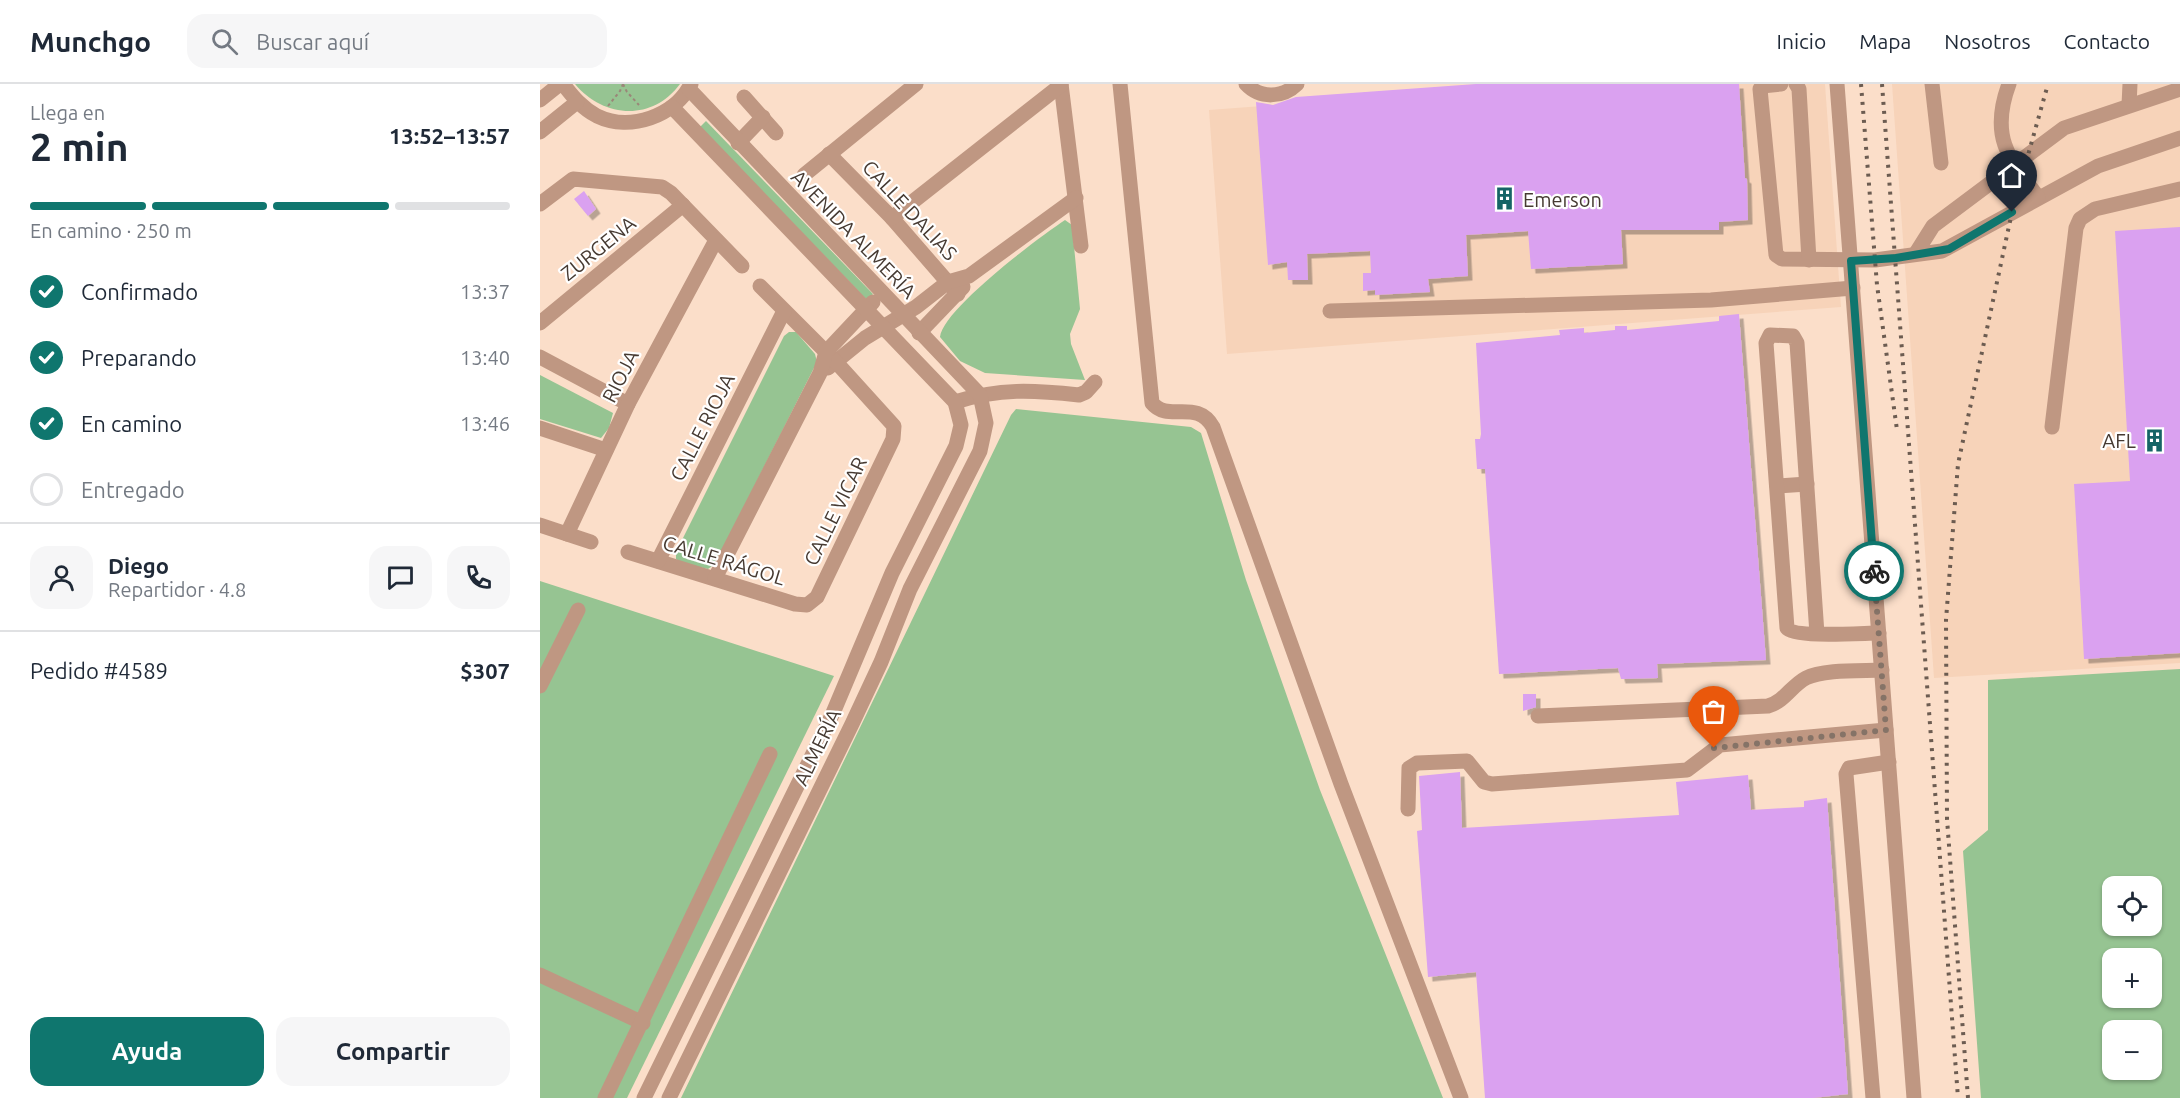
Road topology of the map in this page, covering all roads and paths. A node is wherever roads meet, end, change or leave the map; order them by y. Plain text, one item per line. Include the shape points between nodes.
1 (561, 84) edge
2 (623, 84) edge
3 (916, 84) edge
4 (1120, 84) edge
5 (1246, 84) edge
6 (1297, 84) edge
7 (1781, 84) edge
8 (1796, 84) edge
9 (1837, 84) edge
10 (1932, 84) edge
11 (2009, 84) edge
12 (2130, 84) edge
13 (1061, 85) edge
14 (690, 87) edge
15 (2180, 89) edge
16 (744, 97) dead end
17 (540, 100) edge
18 (577, 102) junction
19 (2129, 105) junction
20 (672, 107) junction
21 (612, 108) dead end
22 (636, 109) dead end
23 (763, 117) junction
24 (540, 132) edge
25 (776, 133) dead end
26 (2180, 138) edge
27 (738, 143) junction
28 (829, 154) junction
29 (1941, 163) dead end
30 (2014, 165) junction
31 (804, 175) dead end
32 (2180, 189) edge
33 (2038, 197) junction
34 (1076, 198) junction
35 (540, 204) edge
36 (683, 205) junction
37 (892, 218) junction
38 (716, 240) junction
39 (1081, 246) dead end
40 (1916, 253) junction
41 (1809, 260) junction
42 (1851, 261) junction
43 (742, 267) dead end
44 (969, 276) junction
45 (948, 282) junction
46 (760, 286) dead end
47 (1853, 288) junction
48 (881, 294) junction
49 (958, 294) junction
50 (866, 309) junction
51 (1330, 311) dead end
52 (784, 312) junction
53 (902, 315) junction
54 (540, 323) edge
55 (882, 327) junction
56 (920, 333) junction
57 (540, 357) edge
58 (831, 357) junction
59 (1095, 382) dead end
60 (956, 402) junction
61 (982, 402) junction
62 (628, 404) junction
63 (2052, 427) dead end
64 (540, 428) edge
65 (606, 450) junction
66 (1807, 484) junction
67 (1777, 486) junction
68 (540, 525) edge
69 (567, 534) junction
70 (591, 542) dead end
71 (628, 552) dead end
72 (658, 561) junction
73 (715, 578) junction
74 (807, 605) joint
75 (578, 610) dead end
76 (1879, 633) junction
77 (1817, 634) junction
78 (1882, 670) junction
79 (540, 686) edge
80 (832, 712) junction
81 (1538, 716) dead end
82 (852, 724) junction
83 (1886, 730) junction
84 (770, 754) dead end
85 (1889, 762) junction
86 (1408, 809) dead end
87 (724, 935) junction
88 (744, 946) junction
89 (540, 975) edge
90 (643, 1023) junction
91 (605, 1098) edge
92 (644, 1098) edge
93 (669, 1098) edge
94 (1461, 1098) edge
95 (1873, 1098) edge
96 (1914, 1098) edge

1 - 17 street
1 - 18 street
2 - 21 path via 606,106
2 - 22 path via 642,108
3 - 28 street
4 - 94 street via 1152,404 1165,411 1197,412 1213,427 1341,784
5 - 6 street via 1267,94 1281,94
7 - 41 street via 1760,89 1776,255 1782,259
8 - 41 street
9 - 42 street
10 - 29 street
11 - 30 street via 2000,116 2001,134
12 - 19 street
13 - 34 street
13 - 37 street
14 - 20 street
14 - 27 street, AVENIDA ALMERÍA
15 - 19 street
16 - 23 street
18 - 20 street via 598,117 624,122 649,119
18 - 24 street
19 - 30 street via 2071,124
20 - 50 street
23 - 25 street
23 - 27 street
26 - 33 street via 2098,166
27 - 48 street, AVENIDA ALMERÍA
28 - 31 street
28 - 37 street, CALLE DALIAS
30 - 33 street
30 - 40 street via 1933,226
32 - 63 street via 2095,209 2080,219
33 - 40 street via 1949,249
34 - 39 street
34 - 44 street
35 - 36 street via 567,182 581,178 657,185
36 - 38 street
36 - 54 street, ZURGENA
37 - 45 street, CALLE DALIAS
38 - 43 street
38 - 62 street, RIOJA
40 - 42 street
41 - 42 street
42 - 47 street
44 - 45 street
44 - 49 street
45 - 49 street, CALLE DALIAS
45 - 53 street
46 - 52 street
47 - 51 street via 1711,300
47 - 76 street
48 - 50 street
48 - 53 street, AVENIDA ALMERÍA
49 - 56 street
50 - 55 street
50 - 58 street
52 - 58 street
52 - 72 street, CALLE RIOJA
53 - 55 street
53 - 56 street, AVENIDA ALMERÍA
55 - 58 street
55 - 60 street
56 - 61 street, AVENIDA ALMERÍA
57 - 62 street
58 - 73 street
58 - 74 street, CALLE VICAR via 892,421 895,432 817,597
59 - 61 street via 1079,395 1019,389
60 - 61 street
60 - 80 street, ALMERÍA via 961,425 956,447 892,573
61 - 82 street, ALMERÍA via 984,438 980,451 910,589
62 - 65 street, RIOJA
64 - 65 street
65 - 69 street, RIOJA
66 - 67 street
66 - 67 street via 1797,343 1793,336 1773,335 1766,343
66 - 77 street
67 - 77 street via 1787,628 1792,634
68 - 69 street
69 - 70 street
71 - 72 street, CALLE RÁGOL
72 - 73 street, CALLE RÁGOL
73 - 74 street, CALLE RÁGOL
75 - 79 street
76 - 77 street
76 - 78 street
78 - 81 street via 1814,675 1797,684 1785,699 1768,706
78 - 83 street
80 - 82 street
80 - 87 street, ALMERÍA
82 - 88 street, ALMERÍA
83 - 85 street
83 - 86 street via 1720,745 1686,770 1492,784 1484,782 1467,760 1417,763 1409,768
84 - 90 street
85 - 95 street via 1858,765 1846,774
85 - 96 street
87 - 88 street
87 - 92 street, ALMERÍA
88 - 93 street, ALMERÍA
89 - 90 street
90 - 91 street

